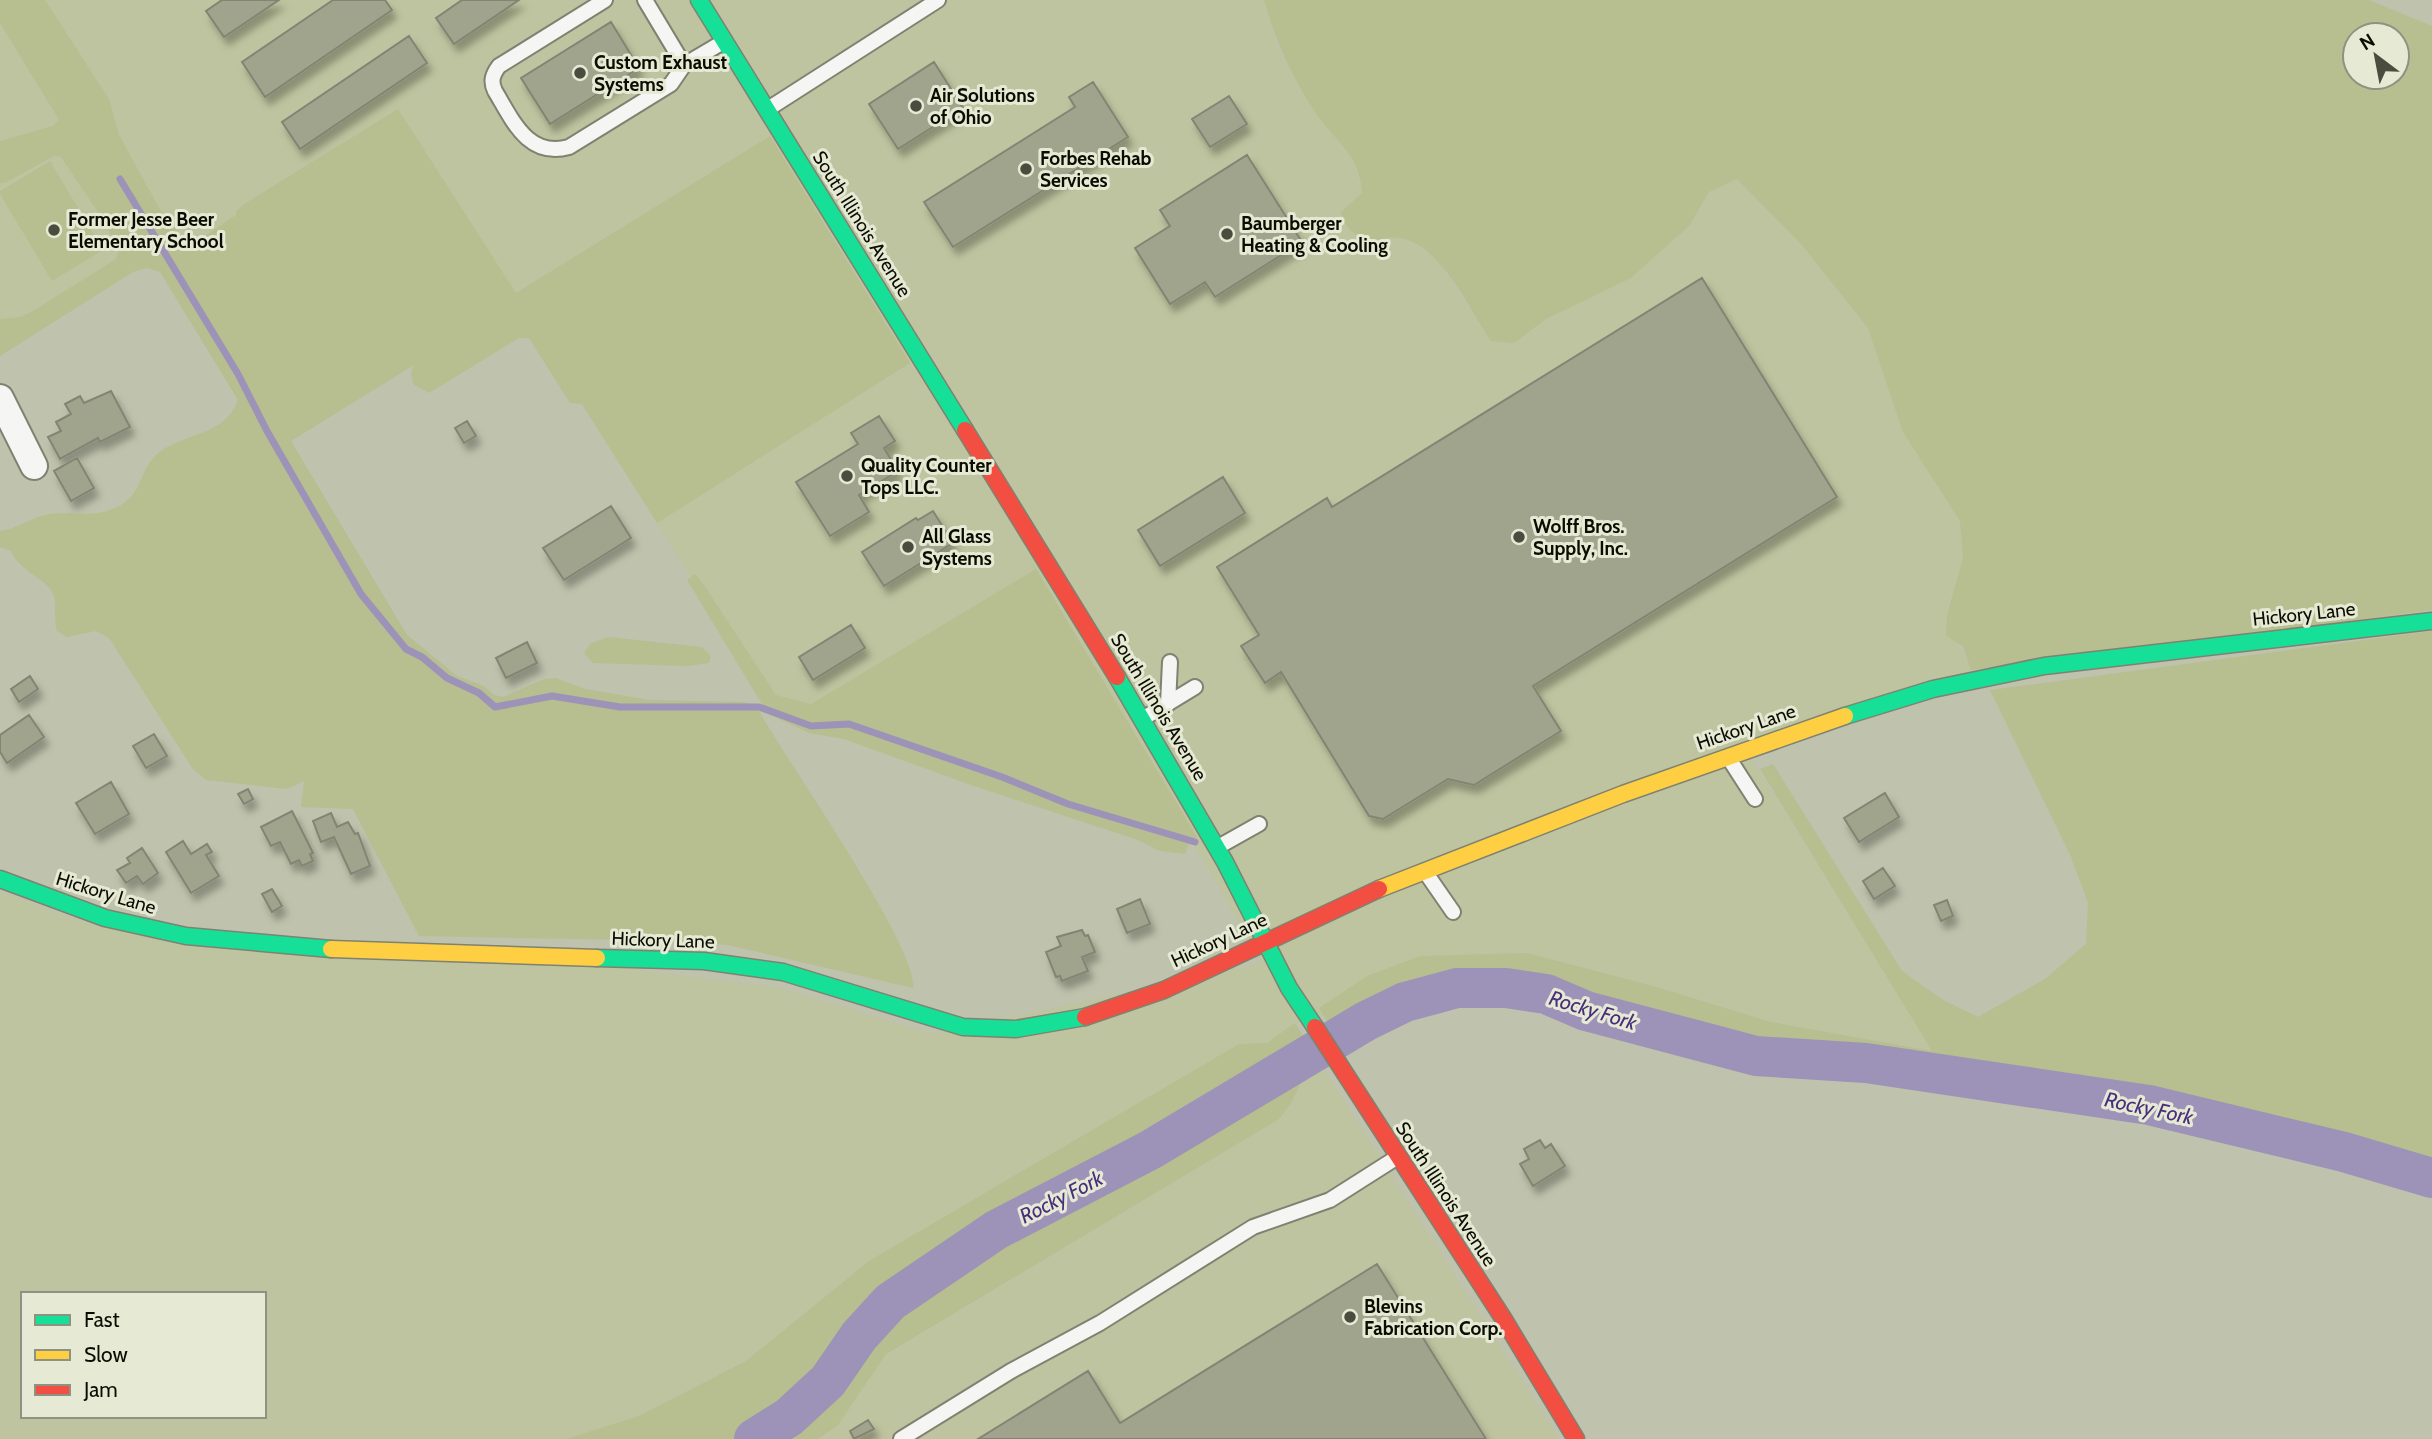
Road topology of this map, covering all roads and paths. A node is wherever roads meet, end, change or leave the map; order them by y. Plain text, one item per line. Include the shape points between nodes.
1 (605, 0) edge
2 (645, 0) edge
3 (699, 0) edge
4 (938, 0) edge
5 (724, 41) junction
6 (684, 65) junction
7 (767, 110) junction
8 (0, 398) edge
9 (34, 467) dead end
10 (2432, 621) edge
11 (1170, 662) dead end
12 (1195, 687) dead end
13 (1168, 704) junction
14 (1143, 719) junction
15 (1728, 755) junction
16 (1755, 799) dead end
17 (1259, 824) dead end
18 (1217, 847) junction
19 (1426, 872) junction
20 (1, 879) edge
21 (1453, 912) dead end
22 (1266, 942) junction
23 (1398, 1157) junction
24 (901, 1439) edge
25 (1576, 1439) edge

1 - 6 lane via 495,72 492,85 523,137 551,149 569,147 671,84
2 - 6 lane
3 - 5 street, South Illinois Avenue
4 - 7 lane
5 - 6 lane
5 - 7 street, South Illinois Avenue
7 - 14 street, South Illinois Avenue
8 - 9 street
10 - 15 street, Hickory Lane via 2133,654 2023,671 1902,697
11 - 13 lane
12 - 13 lane
13 - 14 lane
14 - 18 street, South Illinois Avenue
15 - 16 lane
15 - 19 street, Hickory Lane
17 - 18 lane
18 - 22 street, South Illinois Avenue
19 - 21 lane
19 - 22 street, Hickory Lane
20 - 22 street, Hickory Lane via 106,918 186,936 365,952 704,961 783,972 944,1022 991,1030 1045,1028 1098,1015
22 - 23 street, South Illinois Avenue via 1295,998
23 - 24 lane via 1330,1200 1253,1227
23 - 25 street, South Illinois Avenue

